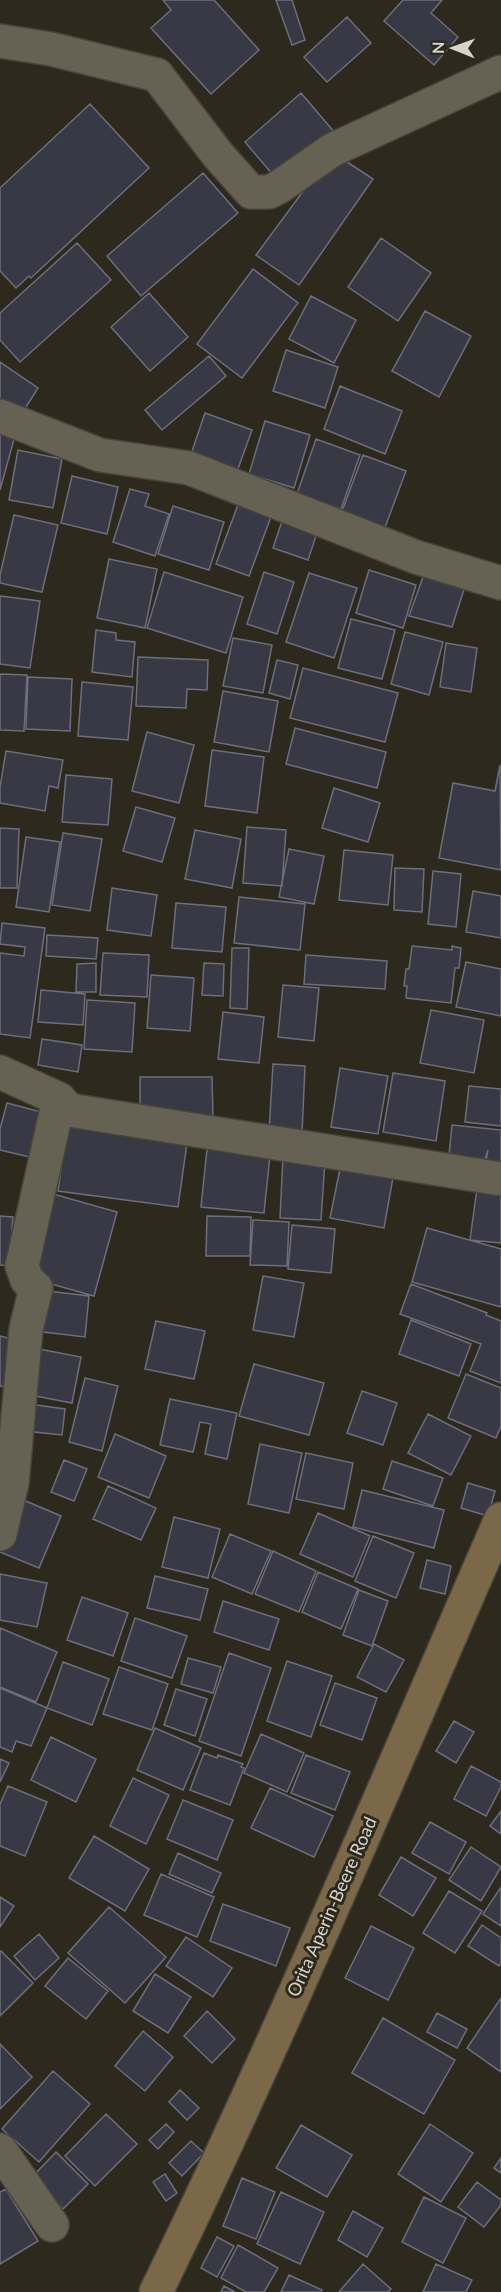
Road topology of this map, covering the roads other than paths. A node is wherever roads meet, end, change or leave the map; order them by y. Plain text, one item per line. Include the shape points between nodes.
1 (0, 42) edge
2 (501, 72) edge
3 (0, 416) edge
4 (501, 583) edge
5 (0, 1072) edge
6 (59, 1099) junction
7 (501, 1179) edge
8 (501, 1519) edge
9 (0, 1534) edge
10 (0, 2150) edge
11 (52, 2225) dead end
12 (156, 2292) edge

1 - 2 street via 51,49 157,75 251,192 269,192 332,150
3 - 4 street via 100,455 189,468 416,556
5 - 6 street
6 - 7 street via 69,1110
6 - 9 street via 22,1266 27,1280 36,1288 26,1329 12,1483
8 - 12 main road, Orita Aperin-Beere Road via 324,1928
10 - 11 street

